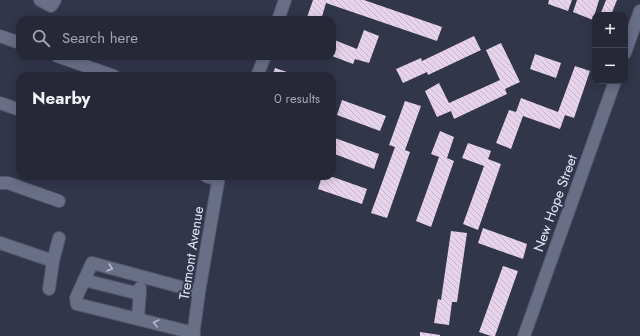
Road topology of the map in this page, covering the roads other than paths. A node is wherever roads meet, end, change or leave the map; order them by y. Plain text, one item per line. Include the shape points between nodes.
1 (40, 0) edge
2 (55, 0) edge
3 (285, 0) edge
4 (640, 11) edge
5 (279, 16) edge
6 (0, 36) edge
7 (16, 42) edge
8 (627, 48) edge
9 (68, 60) edge
10 (263, 60) edge
11 (103, 72) edge
12 (259, 72) edge
13 (614, 84) edge
14 (0, 103) edge
15 (16, 109) edge
16 (218, 180) edge
17 (0, 183) edge
18 (59, 201) dead end
19 (59, 238) dead end
20 (0, 242) edge
21 (53, 261) junction
22 (141, 276) junction
23 (84, 280) junction
24 (49, 289) dead end
25 (199, 292) junction
26 (140, 294) junction
27 (138, 319) junction
28 (194, 334) edge
29 (524, 336) edge

1 - 2 street via 51,6
3 - 5 street
4 - 8 street
6 - 7 street
9 - 11 street
10 - 12 street
13 - 29 street, New Hope Street
14 - 15 street
16 - 25 street, Tremont Avenue
17 - 18 street via 8,183
19 - 21 street
20 - 21 street
21 - 24 street
23 -> 22 street via 92,263
22 - 25 street
22 - 26 street
23 - 26 street
23 - 27 street via 76,298 77,304
25 - 28 street, Tremont Avenue
26 - 27 street
28 -> 27 street

